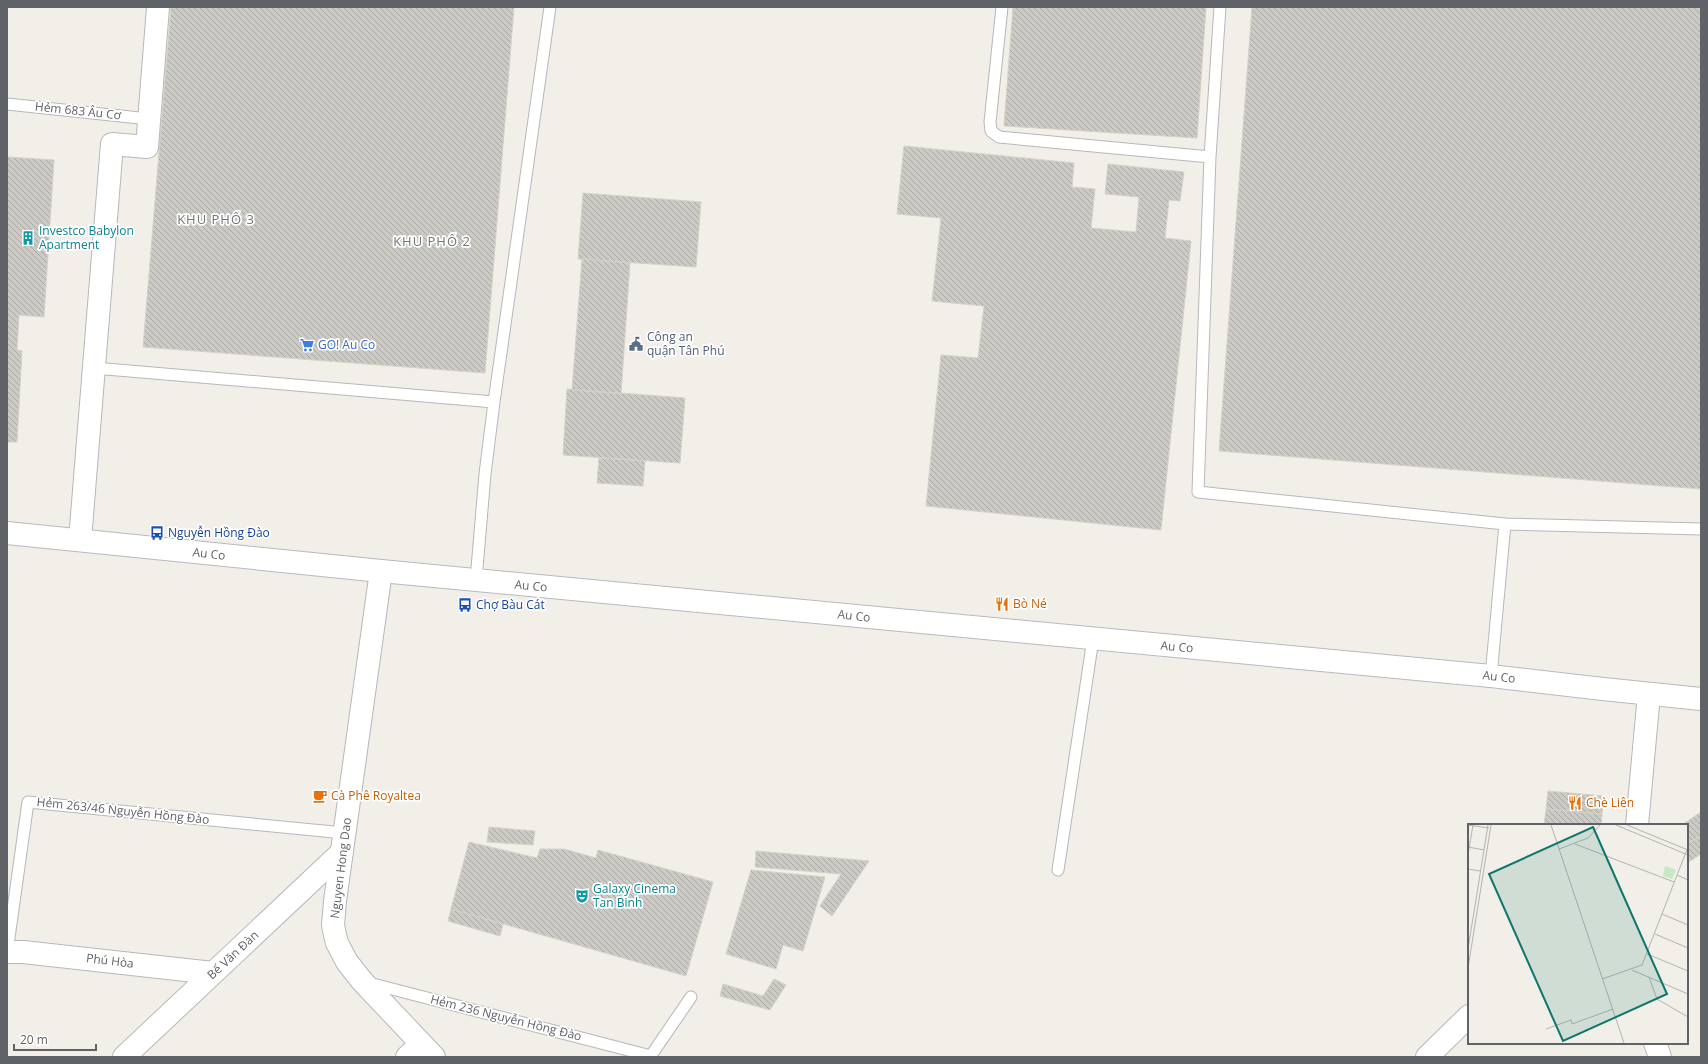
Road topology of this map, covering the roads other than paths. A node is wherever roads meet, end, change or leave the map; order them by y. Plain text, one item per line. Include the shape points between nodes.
1 (158, 7) edge
2 (550, 7) edge
3 (1002, 7) edge
4 (1220, 7) edge
5 (7, 104) edge
6 (149, 119) junction
7 (1210, 157) junction
8 (94, 368) junction
9 (494, 402) junction
10 (1505, 524) junction
11 (1701, 529) edge
12 (7, 533) edge
13 (80, 540) junction
14 (381, 571) junction
15 (476, 580) junction
16 (1093, 640) junction
17 (1491, 676) junction
18 (1649, 694) junction
19 (1701, 699) edge
20 (1637, 824) edge
21 (343, 843) junction
22 (1058, 870) dead end
23 (7, 952) edge
24 (214, 973) junction
25 (362, 981) junction
26 (691, 997) dead end
27 (1468, 1017) edge
28 (1655, 1044) edge
29 (421, 1053) edge
30 (651, 1056) edge
31 (124, 1057) edge
32 (1427, 1057) edge
33 (1660, 1057) edge

1 - 6 street
2 - 9 lane
3 - 7 lane via 990,122 994,135
4 - 7 lane
5 - 6 lane, Hẻm 683 Âu Cơ
6 - 8 street via 147,147 112,144
7 - 10 lane via 1198,492
8 - 9 lane
8 - 13 street
9 - 15 lane
10 - 11 lane
10 - 17 lane
12 - 13 street, Au Co
13 - 14 street, Au Co
14 - 15 street, Au Co
14 - 21 street, Nguyen Hong Dao
15 - 16 street, Au Co
16 - 17 street, Au Co
16 - 22 lane
17 - 18 street, Au Co
18 - 19 street, Au Co
18 - 20 street
21 - 23 lane, Hẻm 263/46 Nguyễn Hồng Đào via 28,802
21 - 24 street, Bế Văn Đàn
21 - 25 street, Nguyen Hong Dao via 334,930 342,953 353,972
23 - 24 street, Phú Hòa
24 - 31 street, Bế Văn Đàn
25 - 29 street, Nguyen Hong Dao
25 - 30 lane, Hẻm 236 Nguyễn Hồng Đào
26 - 30 lane
27 - 32 street
28 - 33 street

